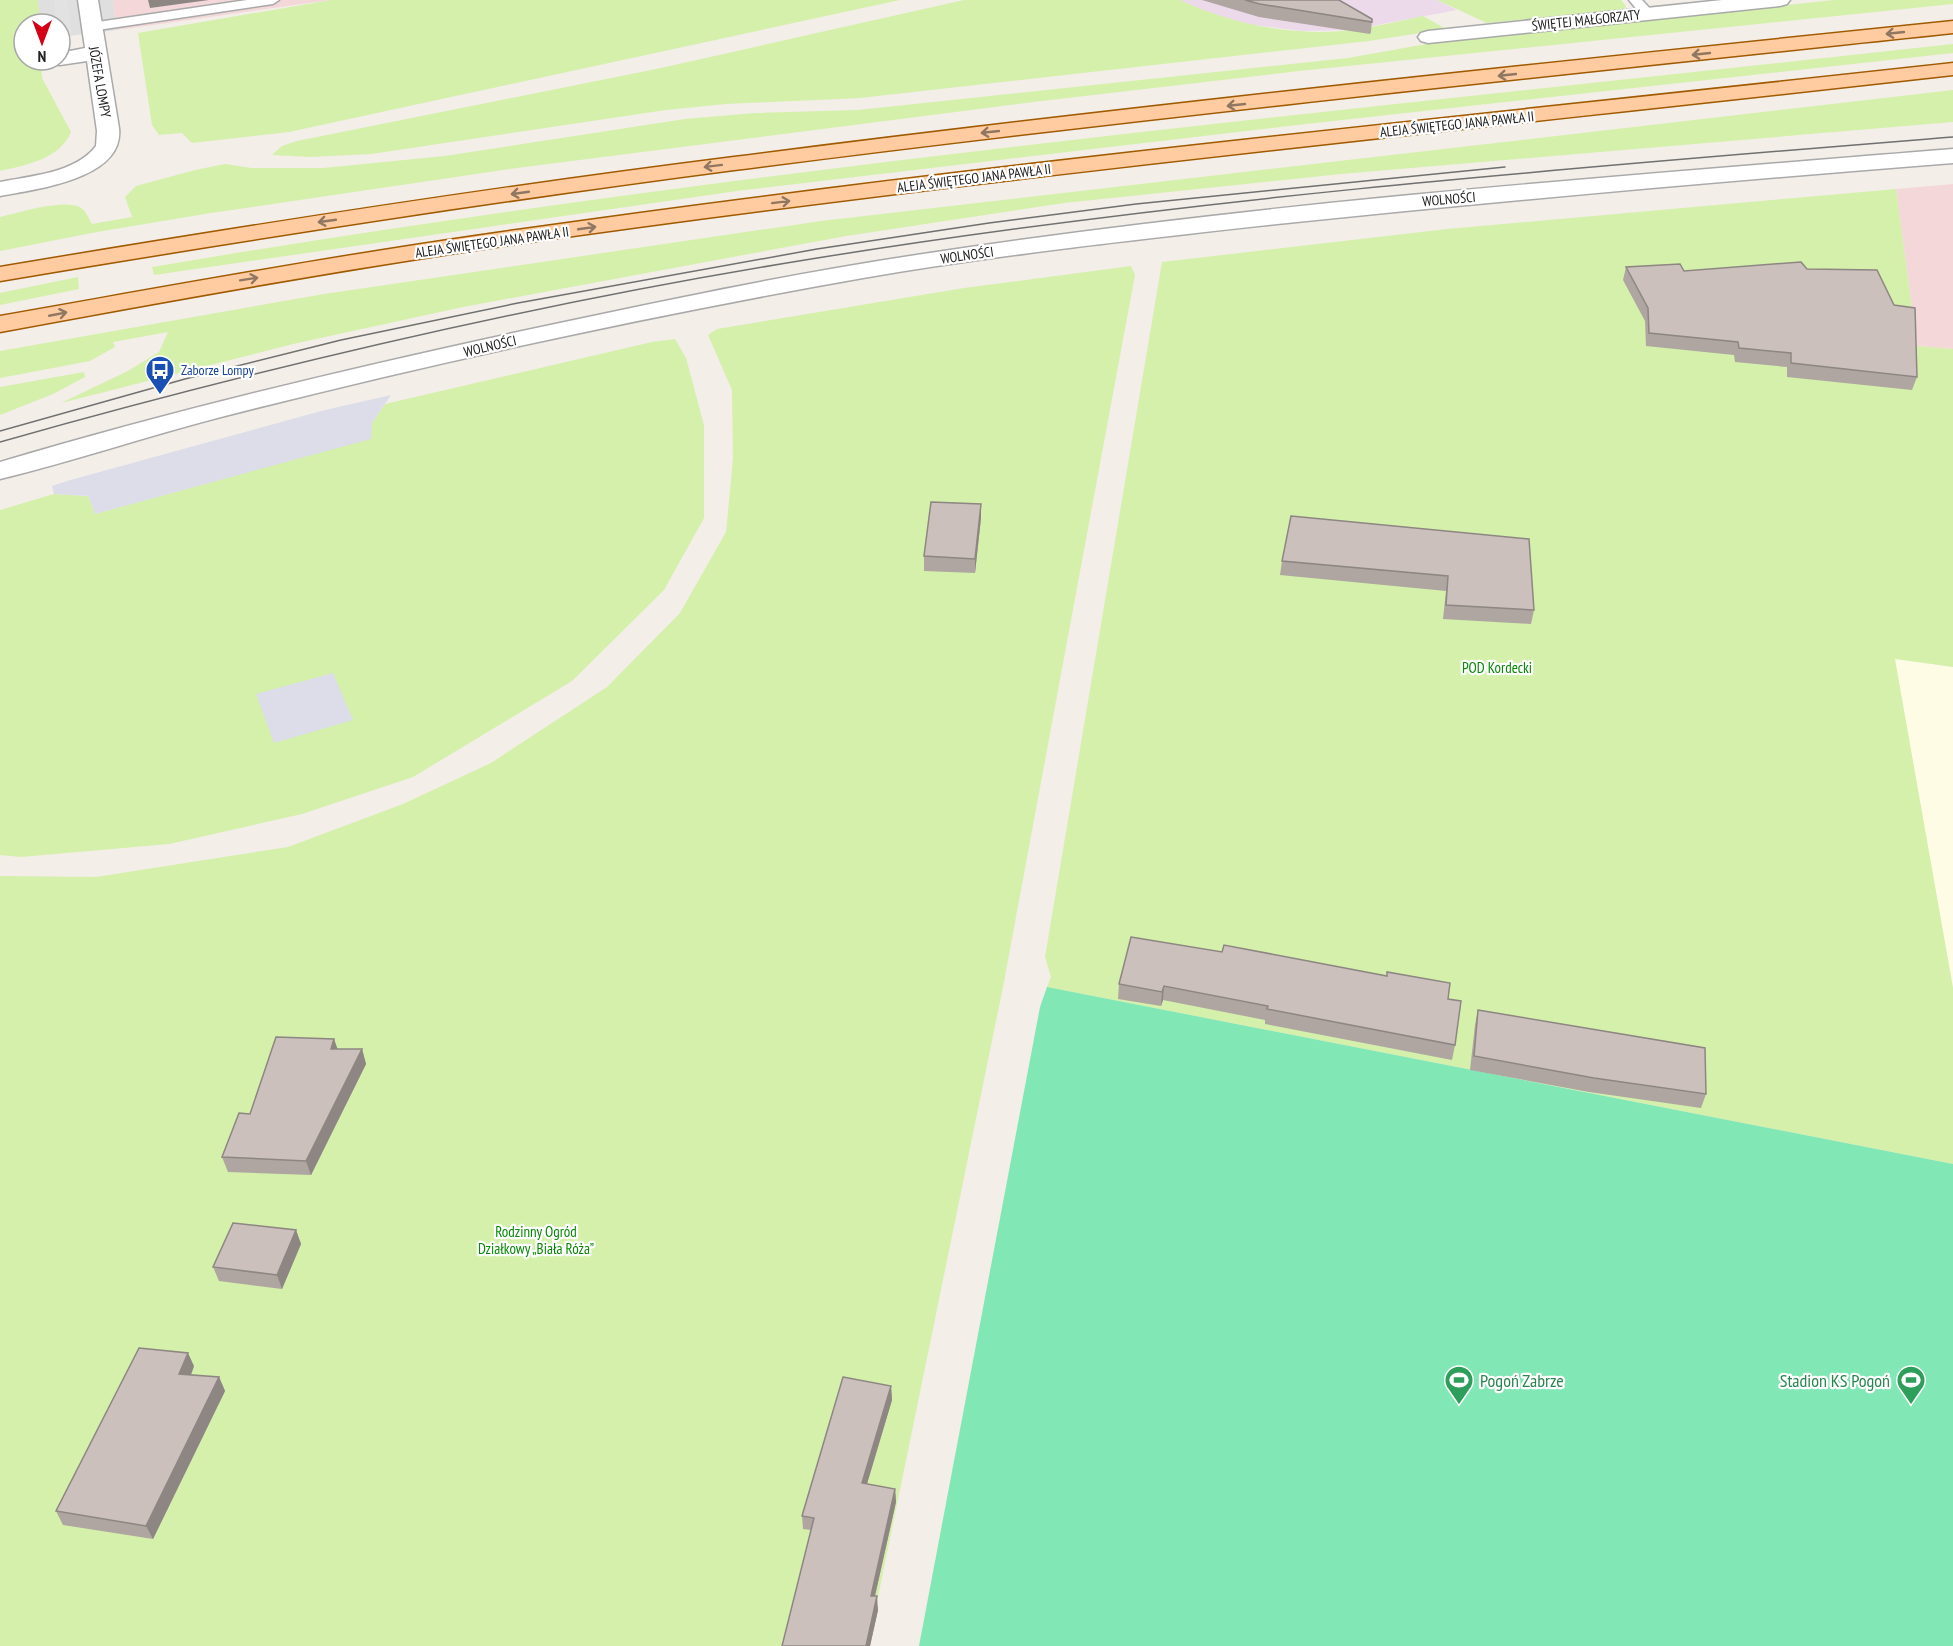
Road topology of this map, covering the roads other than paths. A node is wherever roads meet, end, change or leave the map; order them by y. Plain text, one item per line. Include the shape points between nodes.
1 (88, 0) edge
2 (273, 0) edge
3 (1780, 0) edge
4 (1641, 7) edge
5 (91, 27) junction
6 (1953, 27) edge
7 (1428, 37) dead end
8 (94, 53) junction
9 (72, 57) edge
10 (1953, 69) edge
11 (1953, 156) edge
12 (0, 189) edge
13 (0, 274) edge
14 (0, 324) edge
15 (0, 471) edge

1 - 5 street, JÓZEFA LOMPY
2 - 5 lane
3 - 4 street, ŚWIĘTEJ MAŁGORZATY
4 - 7 street, ŚWIĘTEJ MAŁGORZATY
5 - 8 street, JÓZEFA LOMPY
6 -> 13 main road via 852,148 226,236
8 - 9 street
8 - 12 street, JÓZEFA LOMPY via 109,134 106,148 96,160 60,175
14 -> 10 main road, ALEJA ŚWIĘTEGO JANA PAWŁA II via 222,284 733,208
11 - 15 street, WOLNOŚCI via 1287,216 968,254 786,283 387,369

